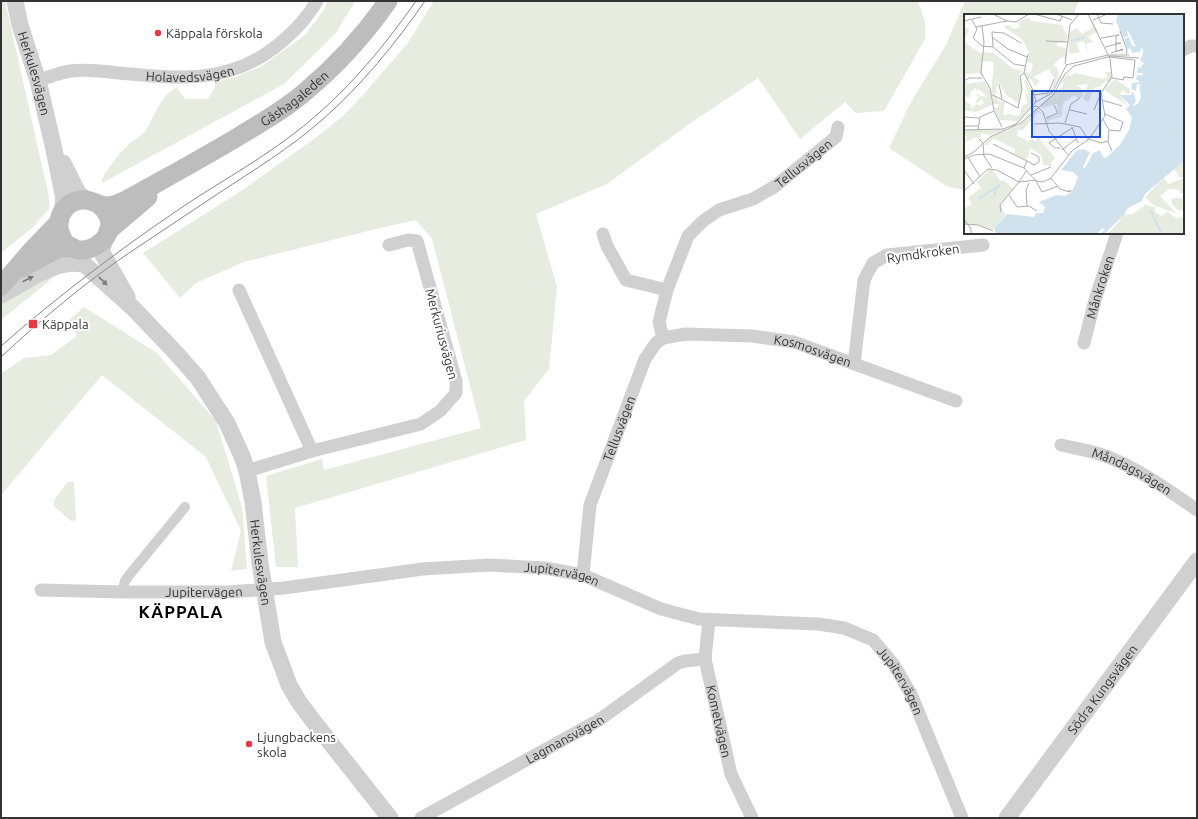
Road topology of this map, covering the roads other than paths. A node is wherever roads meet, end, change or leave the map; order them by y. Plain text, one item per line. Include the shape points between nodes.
1 (15, 1) edge
2 (317, 1) edge
3 (388, 1) edge
4 (1197, 46) edge
5 (1184, 50) edge
6 (38, 81) junction
7 (838, 126) dead end
8 (53, 145) junction
9 (180, 170) junction
10 (92, 202) junction
11 (60, 216) junction
12 (107, 234) junction
13 (603, 234) dead end
14 (1118, 234) edge
15 (389, 245) dead end
16 (983, 245) dead end
17 (78, 253) junction
18 (7, 280) edge
19 (239, 290) dead end
20 (667, 290) junction
21 (1, 295) edge
22 (133, 308) junction
23 (663, 338) junction
24 (1084, 343) dead end
25 (854, 364) junction
26 (956, 401) dead end
27 (1061, 445) dead end
28 (312, 452) junction
29 (247, 471) junction
30 (185, 507) dead end
31 (1197, 510) edge
32 (1197, 561) edge
33 (583, 575) junction
34 (265, 589) junction
35 (40, 590) dead end
36 (122, 592) junction
37 (709, 620) junction
38 (705, 659) junction
39 (390, 818) edge
40 (421, 818) edge
41 (752, 818) edge
42 (962, 818) edge
43 (1007, 818) edge

1 - 6 street, Herkulesvägen
2 - 6 street, Holavedsvägen via 299,26 285,39 253,62 235,69 213,75 185,78 77,70
3 - 9 main road, Gåshagaleden via 333,66 306,91 271,117
4 - 5 street
6 - 8 street, Herkulesvägen
7 - 20 street, Tellusvägen via 836,137 774,187 752,199 719,210 703,221 688,236
8 - 10 street, Herkulesvägen via 78,192
8 - 11 street, Herkulesvägen via 64,199
9 - 10 main road, Gåshagaleden via 121,202 106,206
9 - 12 main road, Gåshagaleden
10 - 11 main road, Gåshagaleden via 74,201
10 - 12 main road via 104,209 108,216
11 - 17 main road via 61,236
11 - 18 main road, Gåshagaleden
12 - 17 main road, Gåshagaleden via 100,244
12 - 22 street, Herkulesvägen via 102,253
13 - 20 street via 626,280
14 - 24 street, Månkroken
15 - 28 street, Merkuriusvägen via 408,240 417,241 456,381 456,393 440,411 421,424
16 - 25 street, Rymdkroken via 887,255 873,263 864,280
17 - 18 main road, Gåshagaleden via 59,248
21 -> 17 street via 38,274 71,263
17 -> 22 street, Herkulesvägen
19 - 28 street
20 - 23 street, Tellusvägen via 660,322
22 - 29 street, Herkulesvägen via 180,357 205,388 227,423
23 - 25 street, Kosmosvägen via 686,334 752,336 794,342
23 - 33 street, Tellusvägen via 656,343 645,359 590,505
25 - 26 street, Kosmosvägen
27 - 31 street, Måndagsvägen via 1100,454 1122,463 1166,488
28 - 29 street, Merkuriusvägen
29 - 34 street, Herkulesvägen
30 - 36 street via 130,574
32 - 43 street, Södra Kungsvägen
33 - 34 street, Jupitervägen via 545,568 489,565 423,569
33 - 37 street, Jupitervägen via 661,609
34 - 36 street, Jupitervägen
34 - 39 street, Herkulesvägen via 273,642 289,685 314,722
35 - 36 street, Jupitervägen
37 - 38 street, Kometvägen
37 - 42 street, Jupitervägen via 818,624 844,628 874,640 894,665 911,694
38 - 40 street, Lagmansvägen via 678,663 599,720
38 - 41 street, Kometvägen via 731,774

